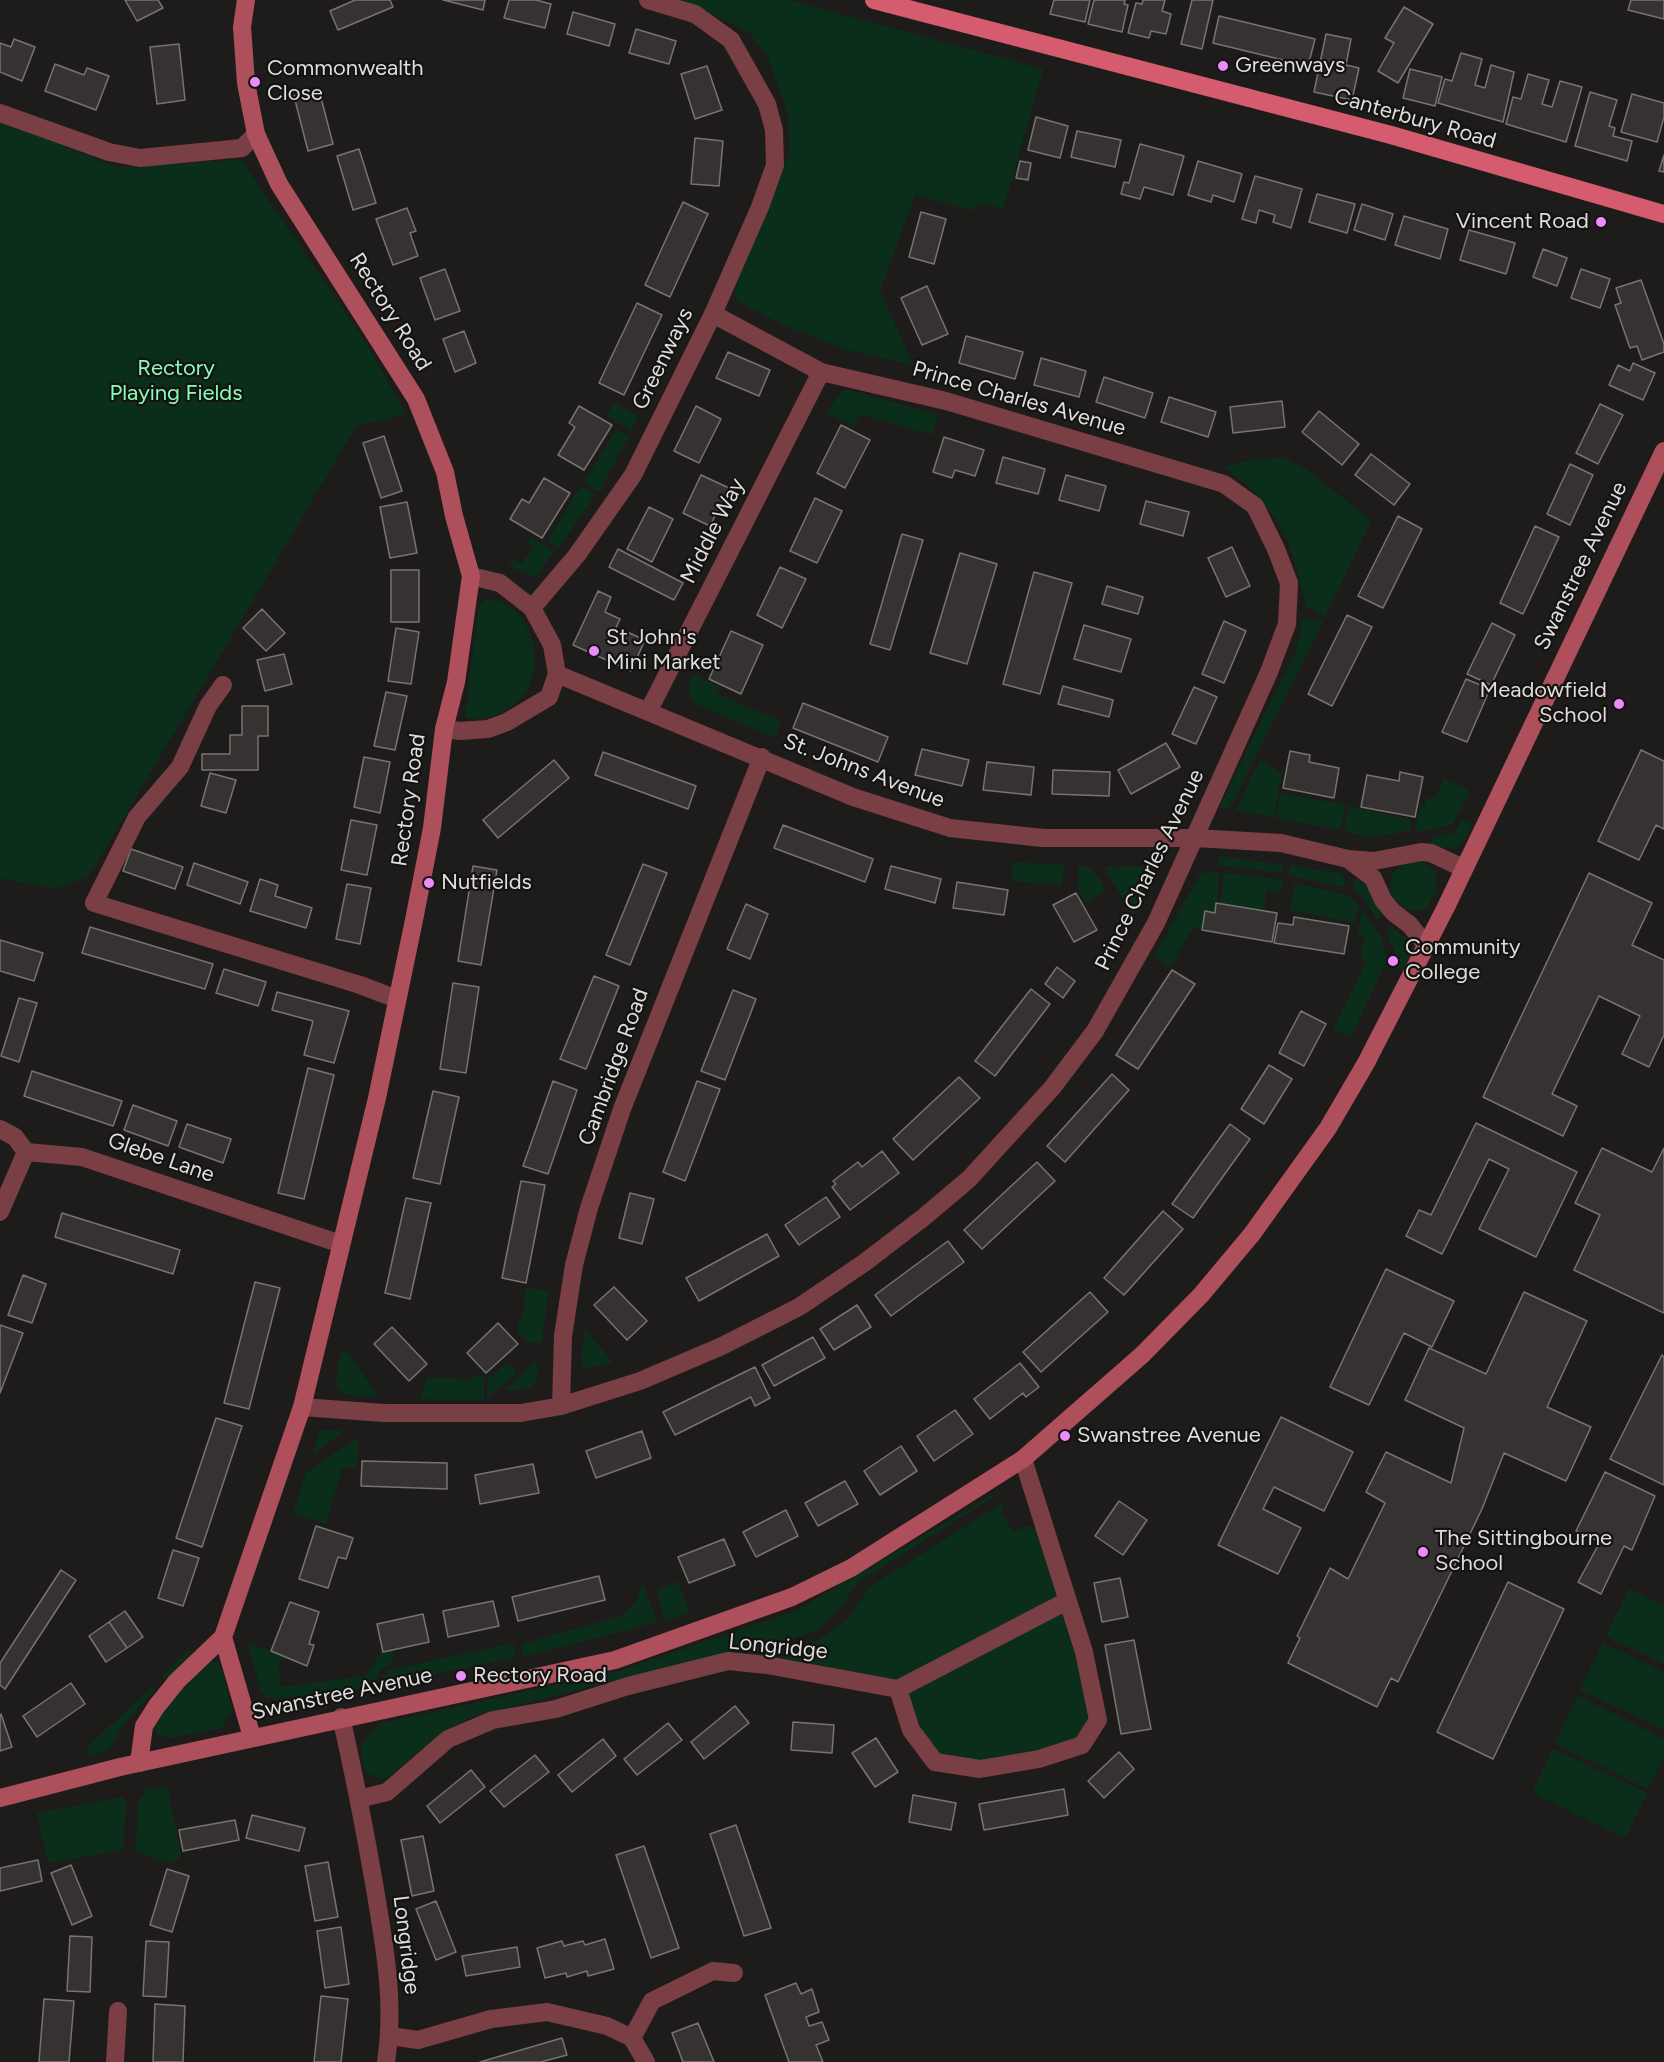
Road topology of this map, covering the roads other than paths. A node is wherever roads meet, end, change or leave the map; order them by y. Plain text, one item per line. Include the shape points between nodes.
1 (246, 0) edge
2 (648, 0) edge
3 (874, 0) edge
4 (0, 113) edge
5 (256, 134) junction
6 (1664, 214) edge
7 (713, 314) junction
8 (821, 372) junction
9 (1664, 451) edge
10 (471, 576) junction
11 (532, 608) junction
12 (557, 674) junction
13 (223, 686) dead end
14 (648, 712) junction
15 (444, 729) junction
16 (762, 757) junction
17 (1195, 838) junction
18 (1348, 859) junction
19 (1463, 868) junction
20 (1426, 945) junction
21 (396, 999) junction
22 (0, 1129) edge
23 (26, 1152) junction
24 (0, 1212) edge
25 (341, 1244) junction
26 (561, 1406) junction
27 (302, 1407) junction
28 (1023, 1459) junction
29 (1067, 1600) junction
30 (223, 1637) junction
31 (898, 1689) junction
32 (341, 1717) junction
33 (252, 1737) junction
34 (139, 1763) junction
35 (0, 1798) edge
36 (359, 1799) junction
37 (734, 1973) dead end
38 (118, 2011) dead end
39 (390, 2036) junction
40 (632, 2038) junction
41 (115, 2062) edge
42 (386, 2062) edge
43 (646, 2062) edge

1 - 5 street, Rectory Road via 242,27 245,71
2 - 7 street, Greenways via 695,14 731,40 768,104 774,130 775,165
3 - 6 main road, Canterbury Road via 1390,135
4 - 5 street via 109,152 140,158 242,148
5 - 10 street, Rectory Road via 279,184 416,399 445,472
7 - 8 street, Prince Charles Avenue
7 - 11 street, Greenways via 633,475 577,555
8 - 14 street, Middle Way
8 - 17 street, Prince Charles Avenue via 946,401 1194,473 1224,484 1254,506 1289,582 1287,624
9 - 19 street, Swanstree Avenue
10 - 11 street via 500,582
10 - 15 street, Rectory Road via 456,682
11 - 12 street via 552,645
12 - 14 street, St. Johns Avenue
12 - 15 street via 549,697 507,722 488,729
13 - 21 street via 208,706 180,767 137,817 94,903
14 - 16 street, St. Johns Avenue
15 - 21 street, Rectory Road via 432,828
16 - 17 street, St. Johns Avenue via 854,797 950,828 1043,838
16 - 26 street, Cambridge Road via 626,1098 589,1208 574,1265 563,1336
17 - 18 street, St. Johns Avenue via 1281,843
17 - 26 street, Prince Charles Avenue via 1156,923 1095,1031 1052,1088 969,1179 881,1250 799,1307 640,1381
18 - 19 street, St. Johns Avenue via 1374,861 1421,852
18 - 20 street, St. Johns Avenue via 1373,878 1383,900
19 - 20 street, Swanstree Avenue
20 - 28 street, Swanstree Avenue via 1328,1128 1252,1234 1201,1295 1142,1355
21 - 25 street, Rectory Road
22 - 23 street via 15,1137
23 - 24 street
23 - 25 street, Glebe Lane via 82,1157
25 - 27 street, Rectory Road
26 - 27 street, Prince Charles Avenue via 521,1413 450,1414
27 - 30 street, Rectory Road
28 - 29 street
28 - 32 street, Swanstree Avenue via 851,1568 792,1597 615,1660
29 - 31 street
29 - 31 street via 1084,1652 1098,1720 1082,1745 1039,1759 980,1769 935,1762 911,1730
30 - 33 street
30 - 34 street, Rectory Road via 156,1707 144,1726
31 - 36 street, Longridge via 728,1661 556,1709 493,1720 448,1739 387,1792
32 - 33 street, Swanstree Avenue
32 - 36 street, Longridge
33 - 34 street, Swanstree Avenue
34 - 35 street, Swanstree Avenue
36 - 39 street, Longridge via 386,1951 391,1993
37 - 40 street via 713,1971 652,2001
38 - 41 street
39 - 40 street via 418,2040 491,2019 547,2012 607,2026
39 - 42 street, Longridge
40 - 43 street

